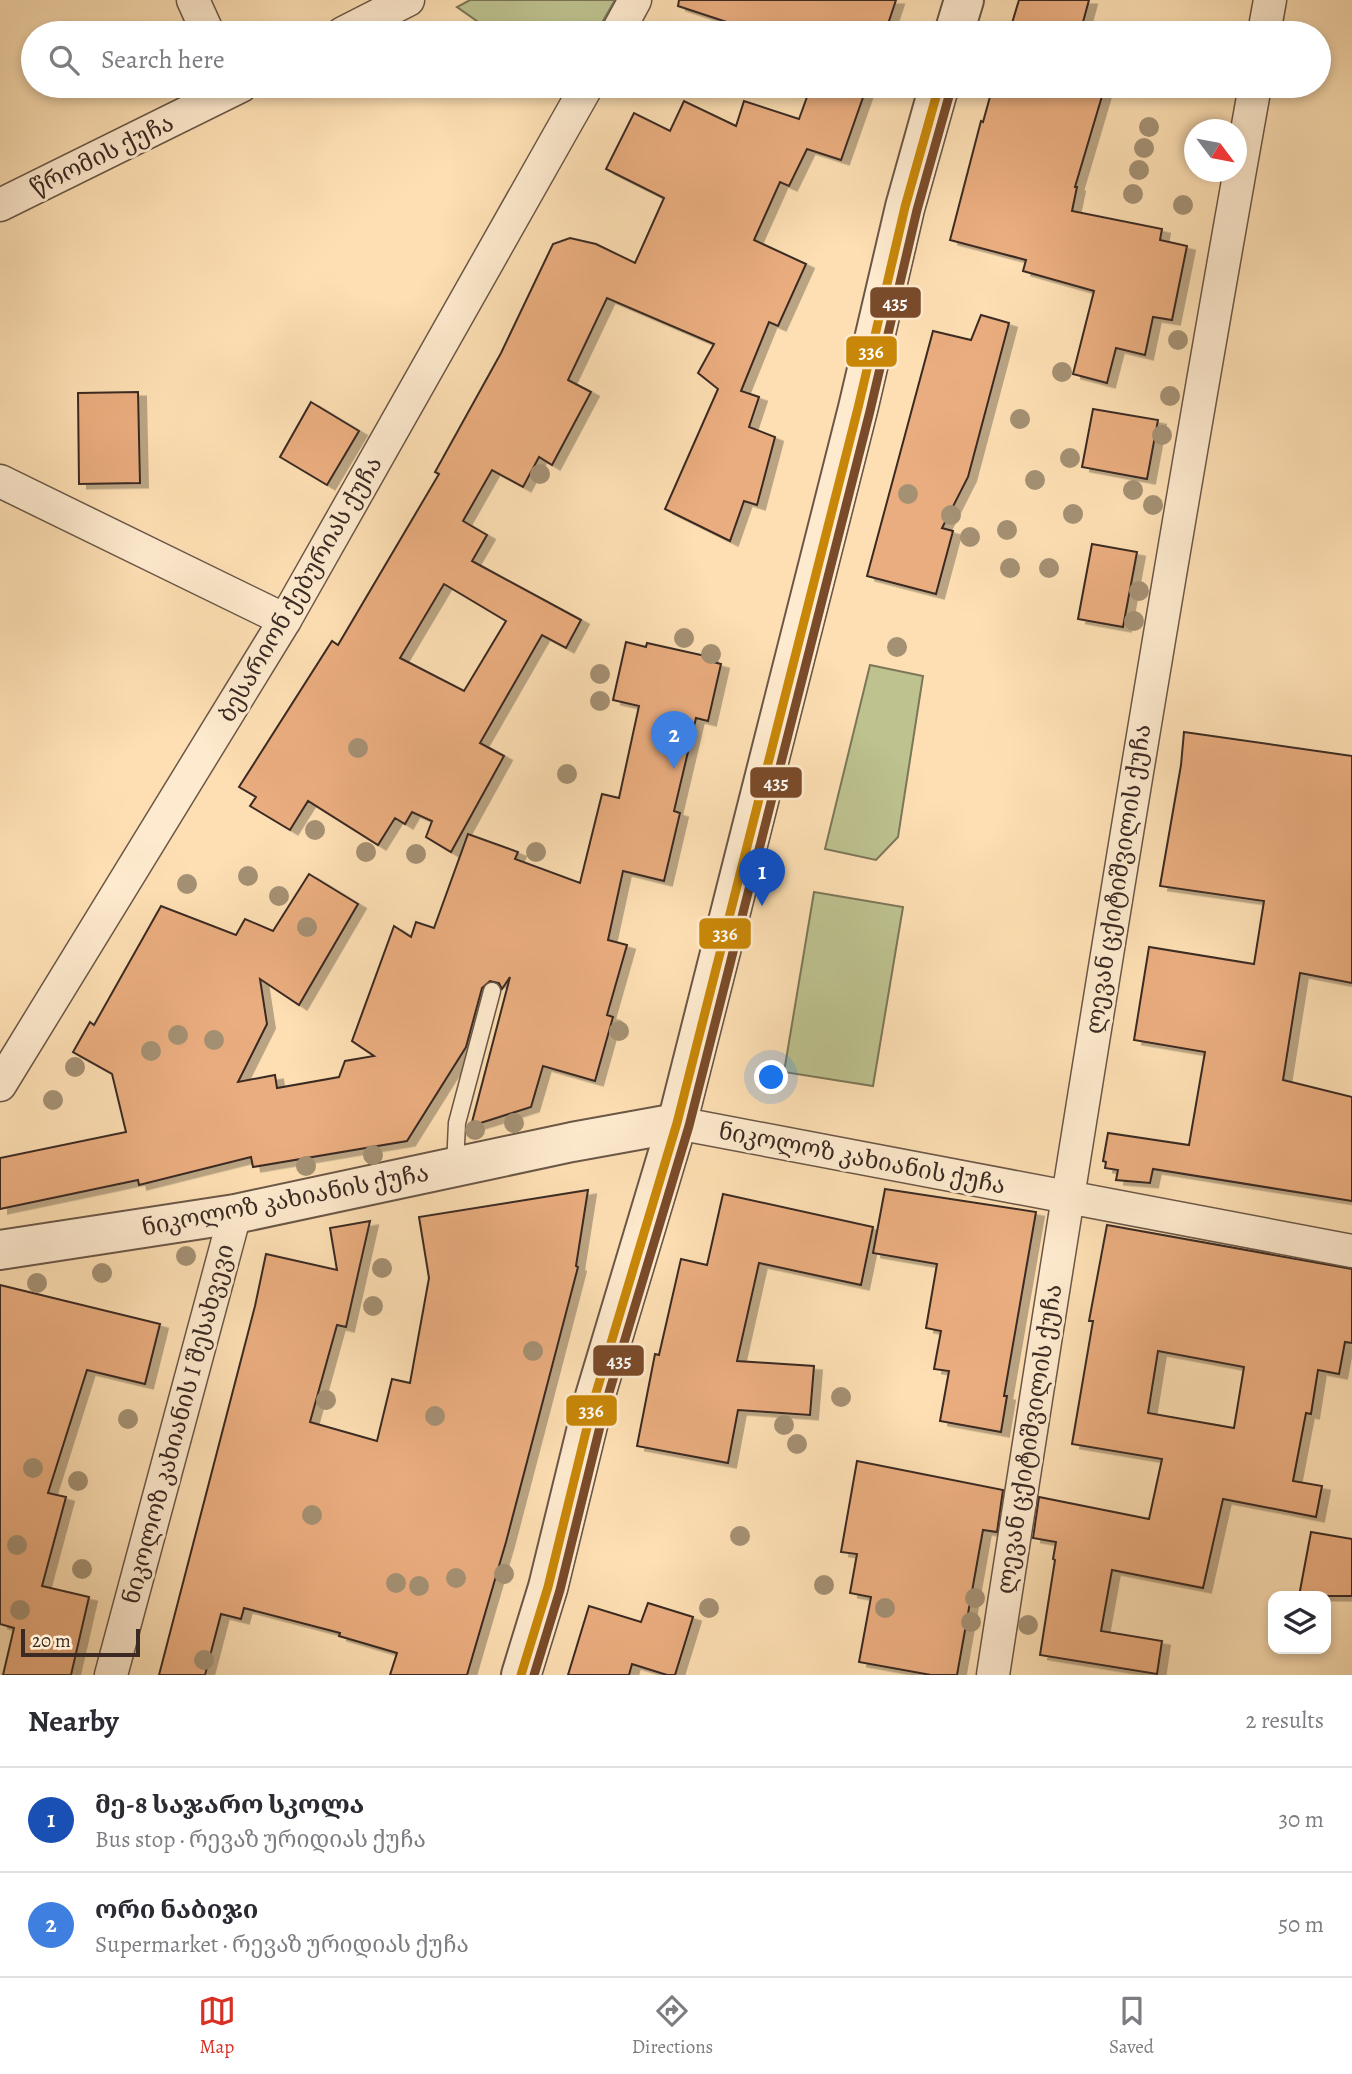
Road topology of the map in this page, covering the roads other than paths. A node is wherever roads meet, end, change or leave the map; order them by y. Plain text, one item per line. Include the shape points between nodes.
1 (193, 0) edge
2 (408, 0) edge
3 (635, 0) edge
4 (964, 0) edge
5 (1270, 0) edge
6 (203, 21) edge
7 (367, 21) edge
8 (624, 21) edge
9 (958, 21) edge
10 (1267, 21) edge
11 (213, 98) edge
12 (580, 98) edge
13 (936, 98) edge
14 (1253, 98) edge
15 (0, 205) edge
16 (0, 481) edge
17 (285, 620) junction
18 (492, 991) dead end
19 (0, 1085) edge
20 (677, 1123) junction
21 (455, 1167) junction
22 (1067, 1197) junction
23 (235, 1214) junction
24 (0, 1250) edge
25 (1352, 1251) edge
26 (111, 1675) edge
27 (521, 1675) edge
28 (993, 1675) edge

1 - 6 street
2 - 7 street
3 - 8 street
4 - 9 street
5 - 10 street
11 - 15 street, წრომის ქუჩა
12 - 17 street, ბესარიონ ქებურიას ქუჩა
13 - 20 street
14 - 22 street, ლევან ცქიტიშვილის ქუჩა via 1148,697
16 - 17 street
17 - 19 street, ბესარიონ ქებურიას ქუჩა
18 - 21 lane via 457,1123
20 - 21 street, ნიკოლოზ კახიანის ქუჩა
20 - 22 street, ნიკოლოზ კახიანის ქუჩა
20 - 27 street via 593,1402 548,1587
21 - 23 street, ნიკოლოზ კახიანის ქუჩა
22 - 25 street, ნიკოლოზ კახიანის ქუჩა
22 - 28 street, ლევან ცქიტიშვილის ქუჩა
23 - 24 street, ნიკოლოზ კახიანის ქუჩა
23 - 26 street, ნიკოლოზ კახიანის I შესახვევი

